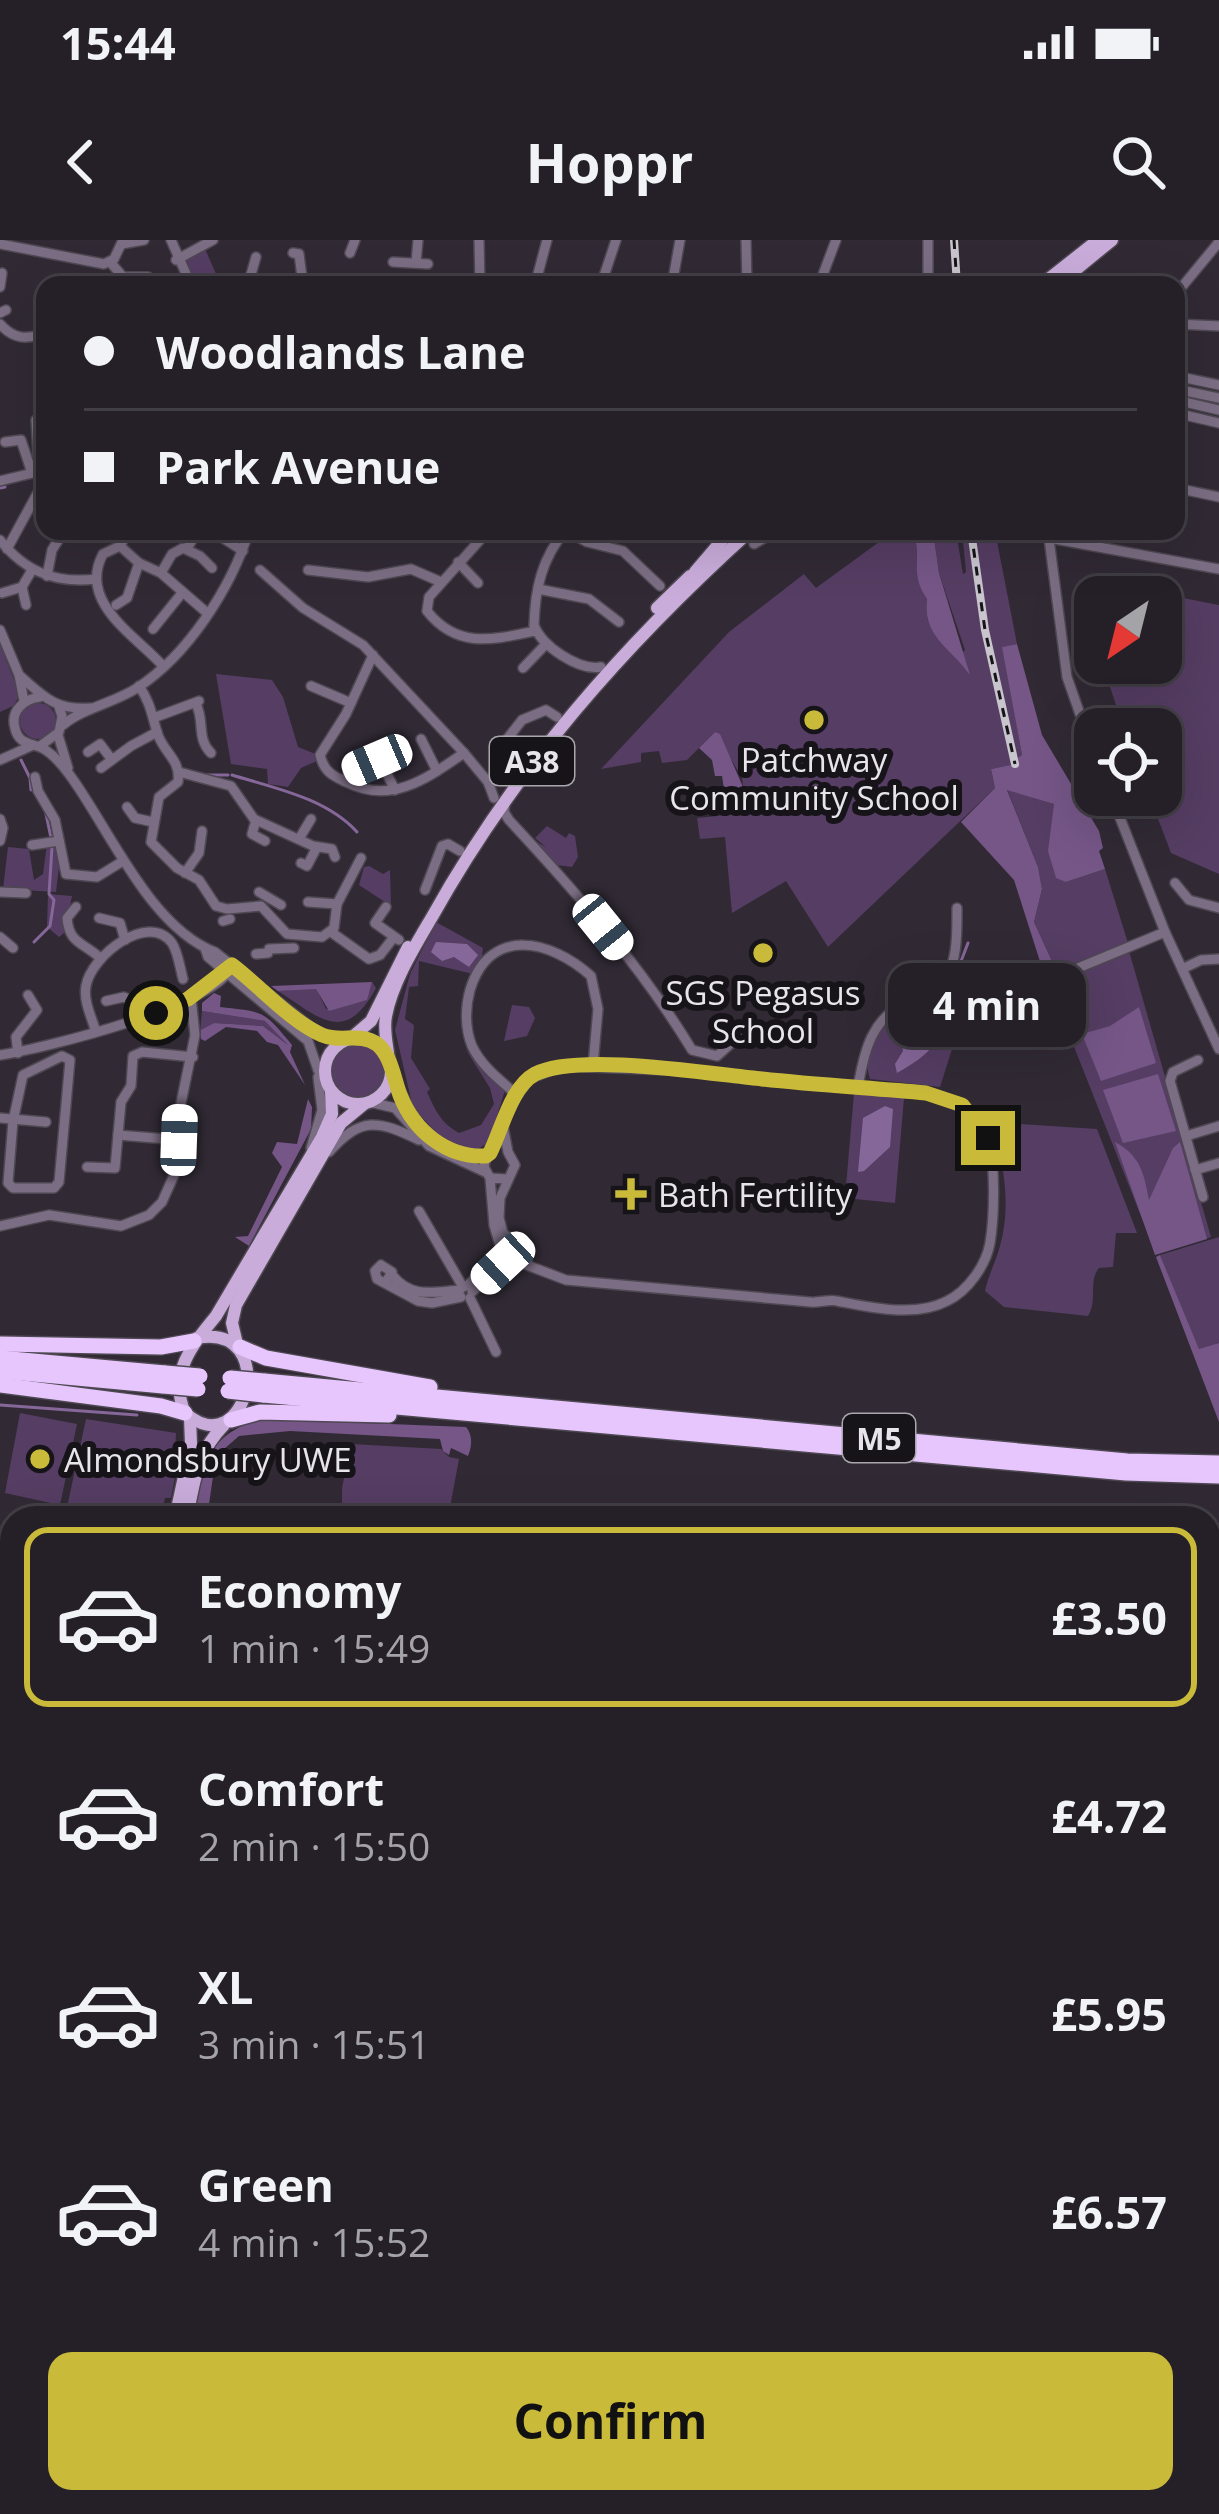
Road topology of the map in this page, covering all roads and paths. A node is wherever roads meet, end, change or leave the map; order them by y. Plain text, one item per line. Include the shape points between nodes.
1 (144, 240) edge
2 (168, 240) edge
3 (213, 240) edge
4 (418, 240) edge
5 (479, 240) edge
6 (547, 240) edge
7 (616, 240) edge
8 (680, 240) edge
9 (746, 240) edge
10 (836, 240) edge
11 (928, 240) edge
12 (123, 242) edge
13 (1219, 242) edge
14 (1098, 243) edge
15 (0, 244) edge
16 (298, 252) dead end
17 (256, 256) dead end
18 (178, 259) junction
19 (111, 262) junction
20 (392, 262) dead end
21 (145, 273) dead end
22 (122, 276) edge
23 (128, 276) edge
24 (185, 276) edge
25 (250, 276) edge
26 (302, 276) edge
27 (480, 276) edge
28 (537, 276) edge
29 (604, 276) edge
30 (674, 276) edge
31 (747, 276) edge
32 (822, 276) edge
33 (928, 276) edge
34 (1054, 276) edge
35 (1066, 276) edge
36 (1076, 276) edge
37 (1185, 283) edge
38 (0, 324) edge
39 (1185, 324) edge
40 (1219, 326) edge
41 (36, 336) edge
42 (1185, 378) edge
43 (1219, 385) edge
44 (1185, 390) edge
45 (1219, 398) edge
46 (1185, 402) edge
47 (1219, 410) edge
48 (1185, 415) edge
49 (1219, 423) edge
50 (2, 424) edge
51 (36, 468) edge
52 (36, 472) edge
53 (0, 481) edge
54 (1185, 490) edge
55 (1219, 496) edge
56 (31, 498) dead end
57 (61, 540) edge
58 (123, 540) edge
59 (192, 540) edge
60 (226, 540) edge
61 (246, 540) edge
62 (479, 540) edge
63 (559, 540) edge
64 (583, 540) edge
65 (722, 540) edge
66 (729, 540) edge
67 (755, 540) edge
68 (1048, 540) edge
69 (1073, 540) edge
70 (3, 544) edge
71 (120, 546) junction
72 (187, 548) junction
73 (243, 551) junction
74 (458, 562) junction
75 (139, 563) junction
76 (212, 568) dead end
77 (1219, 569) edge
78 (32, 570) junction
79 (260, 571) dead end
80 (695, 572) junction
81 (161, 573) junction
82 (314, 574) dead end
83 (47, 576) junction
84 (96, 579) junction
85 (441, 582) junction
86 (478, 582) dead end
87 (654, 585) dead end
88 (22, 587) junction
89 (538, 590) junction
90 (2, 593) edge
91 (182, 593) junction
92 (26, 605) dead end
93 (116, 605) dead end
94 (206, 612) junction
95 (619, 622) dead end
96 (153, 629) dead end
97 (0, 630) edge
98 (536, 631) junction
99 (546, 644) junction
100 (374, 655) junction
101 (164, 667) junction
102 (601, 667) junction
103 (523, 668) dead end
104 (19, 675) junction
105 (140, 686) junction
106 (311, 686) dead end
107 (40, 697) junction
108 (24, 701) junction
109 (351, 703) junction
110 (100, 706) junction
111 (58, 707) junction
112 (1078, 708) edge
113 (15, 714) junction
114 (156, 717) junction
115 (557, 717) junction
116 (0, 718) edge
117 (15, 730) junction
118 (60, 730) junction
119 (157, 733) junction
120 (422, 739) dead end
121 (35, 746) junction
122 (203, 749) dead end
123 (501, 750) dead end
124 (88, 752) dead end
125 (464, 753) junction
126 (3, 758) edge
127 (112, 760) junction
128 (101, 768) dead end
129 (437, 771) junction
130 (179, 772) junction
131 (69, 774) junction
132 (35, 777) dead end
133 (344, 781) junction
134 (394, 790) junction
135 (59, 793) dead end
136 (502, 793) junction
137 (45, 802) junction
138 (127, 807) dead end
139 (1119, 816) edge
140 (490, 817) junction
141 (0, 819) edge
142 (256, 820) junction
143 (509, 820) junction
144 (306, 821) dead end
145 (153, 822) junction
146 (202, 830) dead end
147 (340, 837) dead end
148 (299, 838) junction
149 (4, 841) edge
150 (59, 841) junction
151 (265, 841) dead end
152 (32, 845) dead end
153 (317, 847) junction
154 (460, 851) junction
155 (122, 861) junction
156 (302, 863) dead end
157 (355, 864) dead end
158 (185, 873) junction
159 (1175, 883) dead end
160 (425, 884) dead end
161 (0, 892) edge
162 (26, 892) dead end
163 (259, 892) dead end
164 (308, 902) dead end
165 (267, 903) junction
166 (338, 904) junction
167 (281, 905) dead end
168 (76, 907) dead end
169 (386, 907) dead end
170 (957, 908) dead end
171 (1219, 908) edge
172 (99, 918) dead end
173 (331, 932) junction
174 (1165, 932) junction
175 (125, 940) junction
176 (295, 946) junction
177 (206, 952) junction
178 (256, 954) dead end
179 (99, 957) junction
180 (1219, 959) edge
181 (1184, 968) junction
182 (229, 970) junction
183 (184, 974) dead end
184 (1049, 980) dead end
185 (207, 987) junction
186 (28, 995) dead end
187 (148, 996) dead end
188 (188, 999) junction
189 (106, 1000) dead end
190 (136, 1003) junction
191 (141, 1018) junction
192 (746, 1030) dead end
193 (96, 1032) junction
194 (348, 1039) junction
195 (1219, 1049) edge
196 (17, 1053) junction
197 (0, 1055) edge
198 (193, 1057) junction
199 (1198, 1060) dead end
200 (593, 1064) junction
201 (390, 1065) junction
202 (318, 1070) junction
203 (858, 1087) junction
204 (330, 1089) junction
205 (517, 1095) junction
206 (366, 1103) junction
207 (0, 1118) edge
208 (14, 1121) junction
209 (46, 1122) dead end
210 (503, 1126) junction
211 (1219, 1126) edge
212 (118, 1135) junction
213 (1186, 1136) junction
214 (179, 1140) junction
215 (429, 1146) junction
216 (508, 1152) junction
217 (488, 1155) junction
218 (324, 1158) junction
219 (308, 1159) junction
220 (1219, 1163) edge
221 (87, 1167) dead end
222 (1195, 1170) junction
223 (487, 1175) junction
224 (506, 1180) junction
225 (1203, 1197) dead end
226 (419, 1211) dead end
227 (0, 1226) edge
228 (510, 1252) junction
229 (389, 1278) dead end
230 (466, 1292) junction
231 (196, 1340) junction
232 (0, 1344) edge
233 (238, 1346) junction
234 (496, 1352) dead end
235 (0, 1356) edge
236 (28, 1366) junction
237 (0, 1372) edge
238 (0, 1385) edge
239 (264, 1388) junction
240 (539, 1406) junction
241 (486, 1414) junction
242 (187, 1415) junction
243 (228, 1422) junction
244 (1219, 1463) edge
245 (1219, 1476) edge
246 (178, 1506) edge
247 (190, 1506) edge

1 - 12 street
2 - 18 street
3 - 18 street
4 - 20 street via 422,263
5 - 27 street
6 - 28 street
7 - 29 street
8 - 30 street
9 - 31 street
10 - 32 street
11 - 33 street
12 - 19 street
13 - 37 street
14 - 34 main road
14 - 35 main road
14 - 36 main road
15 - 19 street
16 - 26 street
17 - 25 street
18 - 24 street
19 - 22 street
21 - 23 street
38 - 41 street via 11,335
39 - 40 street
42 - 43 street
44 - 45 street
46 - 47 street
48 - 49 street
50 - 51 street
52 - 53 street
54 - 55 street
56 - 70 street
57 - 83 street
58 - 71 street
59 - 72 street
60 - 73 street
61 - 73 street
62 - 74 street
63 - 89 street
64 - 87 street via 622,550
65 - 80 main road
66 - 80 main road, A38
67 - 136 main road, A38 via 720,558
68 - 112 street
69 - 77 street
70 - 78 street
71 - 75 street
71 - 84 street via 103,554
72 - 76 street
72 - 81 street via 172,554
73 - 94 street
74 - 85 street
74 - 86 street
75 - 81 street
75 - 93 street via 130,599
78 - 83 street
78 - 88 street
79 - 100 street
80 - 102 main road, A38
81 - 91 street
82 - 85 street via 368,577 411,568
83 - 84 street
84 - 101 street via 122,627
85 - 98 street via 427,606 450,634
88 - 90 street
88 - 92 street
89 - 95 street via 590,599
89 - 98 street
91 - 94 street
91 - 96 street
94 - 101 street
97 - 104 street
98 - 99 street
99 - 102 street via 580,665
99 - 103 street
100 - 109 street
100 - 125 street
101 - 105 street
102 - 115 main road, A38
104 - 107 street
104 - 108 street
105 - 110 street
105 - 114 street
106 - 109 street
107 - 108 street
107 - 111 street
108 - 113 street
109 - 133 street via 320,757
110 - 111 street
110 - 118 street
111 - 118 street
113 - 116 street
113 - 117 street
114 - 119 street
114 - 122 street via 197,702
115 - 123 street via 546,710 525,717
115 - 136 main road, A38
116 - 117 street
117 - 121 street
117 - 126 street
118 - 121 street
118 - 131 street
119 - 127 street
119 - 130 street
120 - 129 street
121 - 126 street
121 - 131 street
124 - 127 street via 100,744
125 - 129 street
125 - 136 street
127 - 128 street
129 - 134 street
130 - 142 street via 232,786
130 - 145 street via 159,796
131 - 155 street
132 - 137 street
133 - 134 street via 366,792
133 - 134 street via 380,760
135 - 137 street
136 - 140 main road, A38
136 - 143 street
136 - 154 main road, A38
137 - 150 street
138 - 145 street via 133,820
139 - 174 street
140 - 143 street
140 - 201 main road, A38 via 391,999
141 - 149 street
142 - 148 street
142 - 151 street via 250,836
143 - 192 street via 586,904 692,1050 717,1057
144 - 148 street
145 - 158 street via 154,849
146 - 158 street via 199,854
147 - 153 street via 333,853
148 - 153 street
150 - 152 street
150 - 155 street via 68,875 97,877
153 - 156 street
154 - 160 street via 442,846
154 - 194 main road, A38 via 371,1021
155 - 177 street
157 - 166 street
158 - 165 street via 228,919
159 - 171 street via 1189,900
161 - 162 street
163 - 165 street
164 - 166 street
165 - 167 street
165 - 176 street
166 - 173 street
168 - 179 street via 66,937
169 - 173 street via 374,923 396,939 377,957 349,953
170 - 203 street via 951,969 938,990 903,1003 876,1027
172 - 175 street via 115,917
173 - 176 street
174 - 181 street
174 - 184 street
175 - 179 street
175 - 183 street via 165,937
176 - 178 street
177 - 182 street
177 - 185 street
179 - 193 street via 86,983
180 - 181 street
181 - 195 street
182 - 185 street
182 - 194 street via 320,1034
182 - 202 street via 303,1036
185 - 188 street
186 - 196 street via 38,1016 16,1036
187 - 190 street
188 - 191 street
188 - 198 street
189 - 190 street
190 - 191 street
191 - 193 street
193 - 196 street
194 - 201 main road via 375,1043
194 - 204 main road via 329,1055
196 - 197 street
198 - 212 street via 134,1056
198 - 214 street
199 - 213 street via 1171,1076
200 - 203 street
200 - 205 street via 541,1073
200 - 205 street via 598,1009 591,976 539,946 500,951 475,977 466,1022 479,1059
201 - 206 main road via 386,1087
201 - 217 street via 428,1136 458,1154
202 - 204 street
202 - 219 street via 322,1110
203 - 228 street via 949,1098 983,1128 994,1160 989,1235 980,1269 947,1301 928,1308 840,1304 566,1280
204 - 206 main road
204 - 219 main road via 331,1120
205 - 210 street
206 - 215 street via 394,1108
206 - 218 main road via 341,1123
207 - 208 street
208 - 208 street via 26,1072 68,1057 58,1186 10,1186
208 - 209 street
210 - 216 street
210 - 217 street
211 - 213 street
212 - 214 street
212 - 221 street via 115,1168
213 - 222 street
214 - 227 street via 176,1176 148,1215 110,1226 49,1215
215 - 218 street via 368,1124
215 - 223 street
216 - 217 street
216 - 224 street via 515,1165
217 - 223 street
218 - 233 main road via 236,1305
219 - 231 main road
220 - 222 street
222 - 225 street
223 - 224 street
223 - 228 street via 494,1225
224 - 228 street via 499,1218
226 - 230 street
228 - 230 street
229 - 230 street via 418,1301
230 - 234 street
231 - 232 highway via 161,1347
231 - 233 main road via 219,1336
231 - 242 main road via 181,1366
233 - 240 highway, M5 via 266,1358
233 - 243 main road via 243,1401
235 - 236 highway, M5
236 - 237 highway, M5
236 - 239 highway, M5, bridge
238 - 242 highway
239 - 240 highway, M5
239 - 241 highway, M5
240 - 244 highway, M5
241 - 243 highway, M5 via 260,1412
241 - 245 highway, M5
242 - 243 main road via 207,1426
242 - 246 main road via 191,1444
243 - 247 main road via 205,1447

